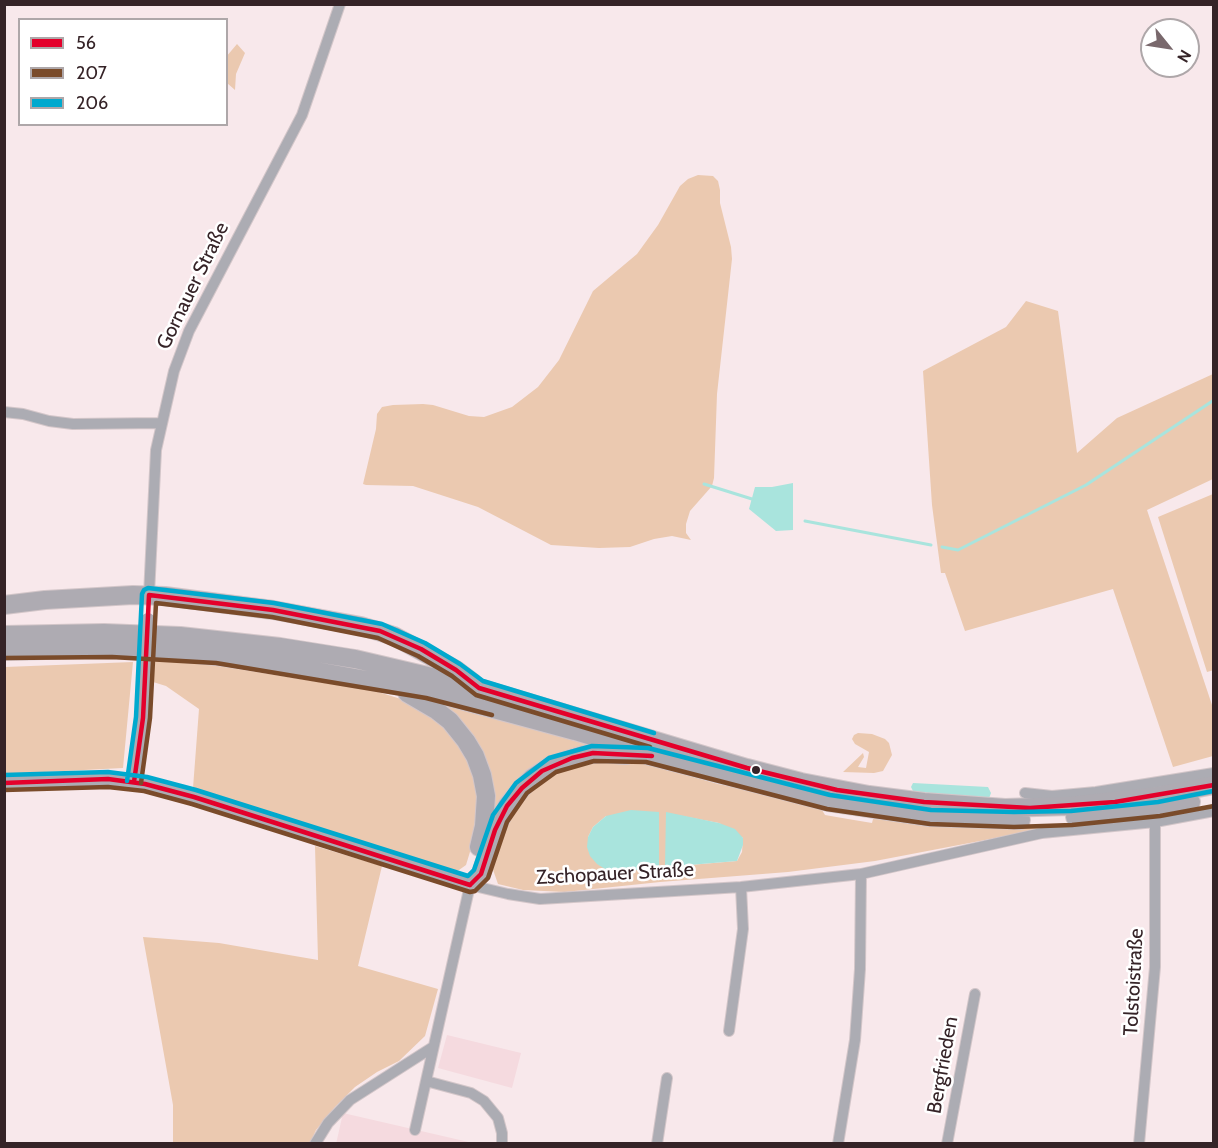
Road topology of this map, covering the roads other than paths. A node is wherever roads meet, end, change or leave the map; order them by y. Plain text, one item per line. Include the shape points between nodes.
1 (340, 4) edge
2 (4, 412) edge
3 (160, 423) junction
4 (149, 596) junction
5 (4, 605) edge
6 (4, 635) edge
7 (4, 651) edge
8 (395, 686) junction
9 (479, 688) junction
10 (647, 755) junction
11 (1214, 773) edge
12 (134, 782) junction
13 (4, 783) edge
14 (1214, 785) edge
15 (1025, 793) dead end
16 (1214, 798) edge
17 (1214, 811) edge
18 (1155, 822) junction
19 (861, 873) junction
20 (470, 885) junction
21 (741, 887) junction
22 (975, 994) dead end
23 (729, 1031) dead end
24 (433, 1047) junction
25 (667, 1078) dead end
26 (426, 1081) junction
27 (415, 1130) dead end
28 (315, 1143) edge
29 (502, 1143) edge
30 (657, 1143) edge
31 (837, 1143) edge
32 (947, 1143) edge
33 (1139, 1143) edge

1 - 3 street, Gornauer Straße via 303,115 189,331
2 - 3 street via 73,424
3 - 4 street, Gornauer Straße
4 - 5 highway
4 - 9 highway via 273,610 380,631 421,649
4 - 12 street, Gornauer Straße, bridge via 141,737
6 - 9 highway via 129,634 255,644 363,661
7 - 8 highway via 155,650 277,664
8 - 10 highway via 516,714
8 - 20 highway via 450,721 479,766 486,796 485,815
9 - 14 highway via 747,768 869,795 1030,808 1115,802
10 - 16 highway via 829,802 930,817 1072,818 1159,809
10 - 20 highway via 583,754 537,774 507,806 481,874
11 - 15 street via 1096,792 1052,796
12 - 13 street, Zschopauer Straße via 65,779
12 - 20 street, Zschopauer Straße via 184,794
17 - 18 street, Zschopauer Straße
18 - 19 street, Zschopauer Straße via 1042,833
18 - 33 street, Tolstoistraße via 1155,967
19 - 21 street, Zschopauer Straße
19 - 31 street via 855,1040
20 - 21 street, Zschopauer Straße via 540,899
20 - 24 street
21 - 23 street via 743,929
22 - 32 street, Bergfrieden
24 - 26 street
24 - 28 street via 350,1100
25 - 30 street
26 - 27 street
26 - 29 street via 483,1101 498,1118

